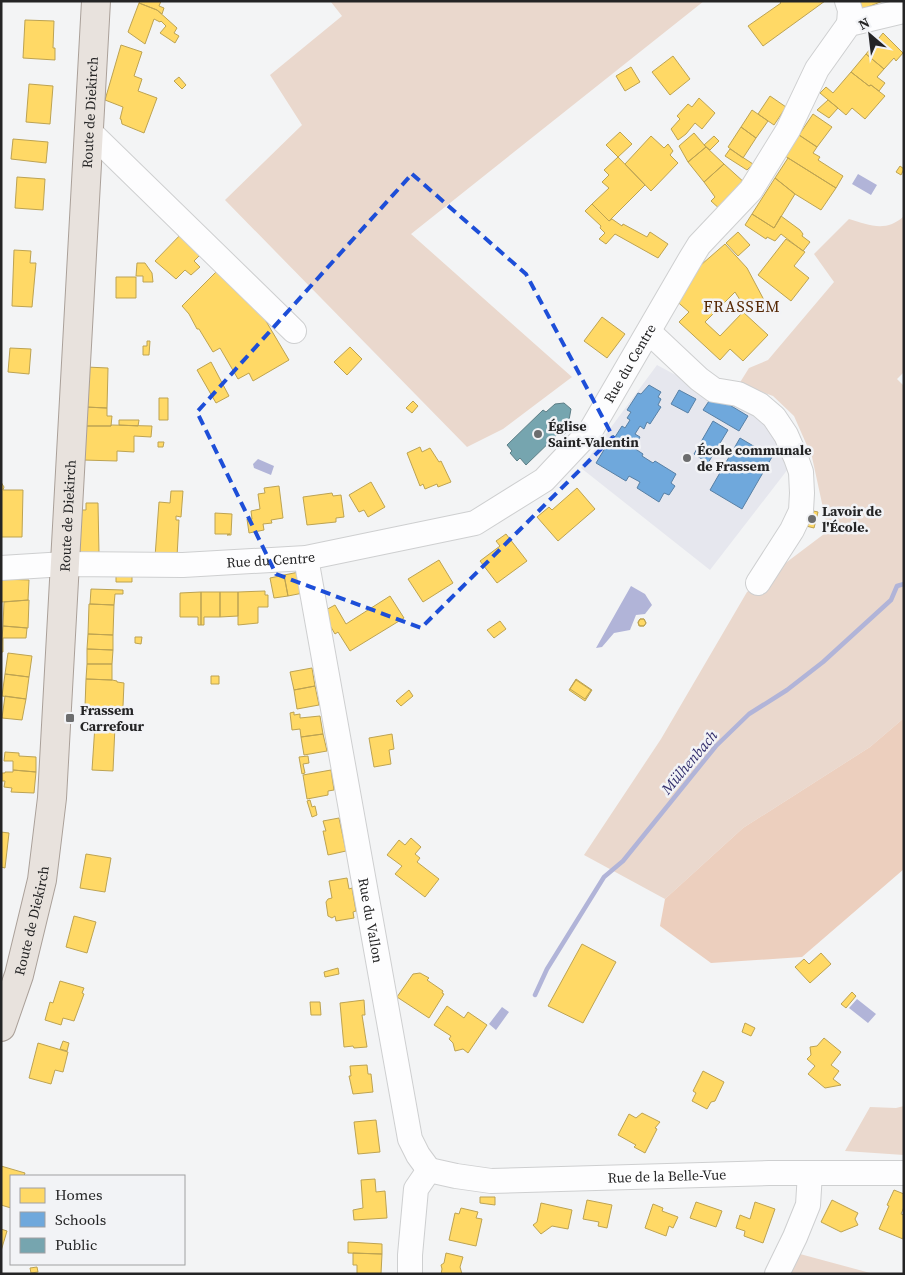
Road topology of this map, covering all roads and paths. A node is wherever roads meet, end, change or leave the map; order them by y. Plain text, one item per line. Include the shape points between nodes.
1 (96, 1) edge
2 (904, 11) edge
3 (848, 13) edge
4 (88, 130) junction
5 (294, 331) dead end
6 (649, 332) junction
7 (306, 558) junction
8 (64, 564) junction
9 (1, 568) edge
10 (758, 583) dead end
11 (1, 1027) edge
12 (429, 1170) junction
13 (810, 1173) junction
14 (904, 1173) edge
15 (410, 1274) edge
16 (777, 1274) edge

1 - 4 main road, Route de Diekirch
2 - 3 street, Rue du Centre
3 - 6 street, Rue du Centre via 788,130 751,190 699,245
4 - 5 street
4 - 8 main road, Route de Diekirch
6 - 7 street, Rue du Centre via 592,430 544,480 475,523
6 - 10 street via 699,380 714,390 738,394 760,405 774,417 796,458 801,479 801,511
7 - 8 street, Rue du Centre via 183,565
7 - 12 street, Rue du Vallon via 410,1138
8 - 9 street, Rue du Centre
8 - 11 main road, Route de Diekirch via 52,798 42,880 19,975
12 - 13 street, Rue de la Belle-Vue via 491,1181
12 - 15 street via 416,1189
13 - 14 street, Rue de la Belle-Vue
13 - 16 street via 808,1205

